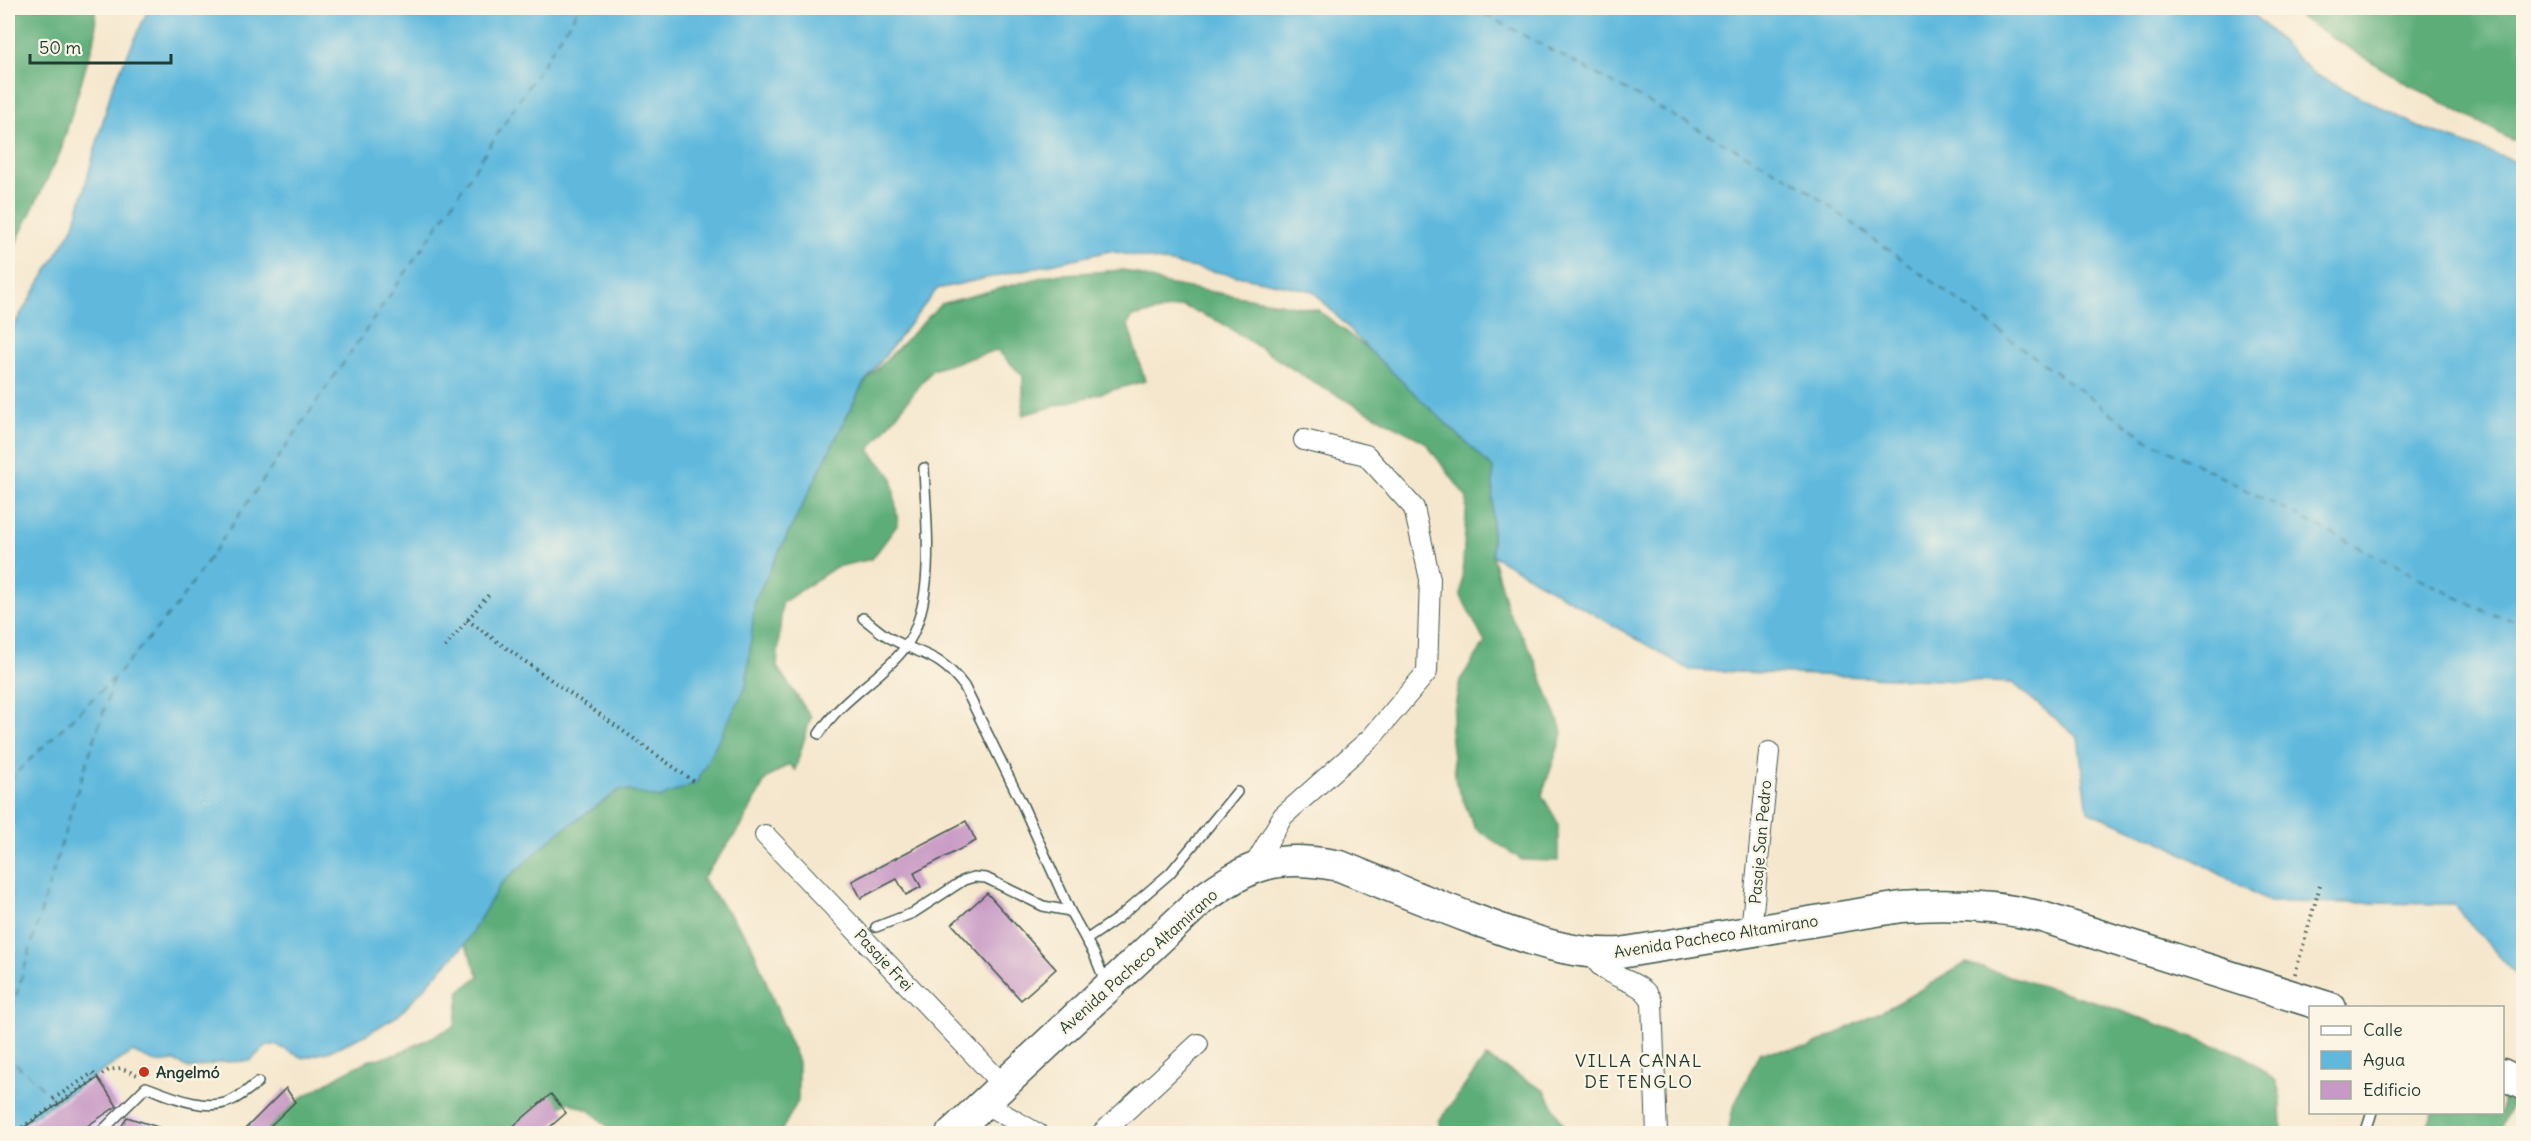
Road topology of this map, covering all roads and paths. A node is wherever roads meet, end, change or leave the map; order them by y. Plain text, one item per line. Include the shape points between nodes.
1 (1304, 440) dead end
2 (924, 468) dead end
3 (491, 592) dead end
4 (863, 618) dead end
5 (468, 620) junction
6 (907, 646) junction
7 (445, 647) dead end
8 (819, 734) dead end
9 (1769, 752) dead end
10 (696, 783) dead end
11 (1237, 792) dead end
12 (765, 835) dead end
13 (1254, 866) junction
14 (2321, 882) dead end
15 (1070, 911) junction
16 (876, 927) dead end
17 (1751, 931) junction
18 (1086, 940) junction
19 (1593, 953) junction
20 (1107, 987) junction
21 (2290, 995) junction
22 (2325, 1006) edge
23 (1198, 1044) dead end
24 (2504, 1075) edge
25 (96, 1077) junction
26 (258, 1082) dead end
27 (2523, 1085) edge
28 (146, 1087) junction
29 (994, 1094) junction
30 (53, 1100) dead end
31 (2372, 1114) edge
32 (12, 1134) edge
33 (99, 1134) edge
34 (951, 1134) edge
35 (1038, 1134) edge
36 (1101, 1134) edge
37 (1657, 1134) edge
38 (2365, 1134) edge

1 - 13 street via 1366,455 1414,508 1430,579 1427,672 1371,738 1283,816
2 - 6 lane via 925,589 916,631
3 - 5 path
4 - 6 lane
5 - 7 path
5 - 10 path
6 - 8 lane
6 - 15 lane via 937,658 964,686
9 - 17 street, Pasaje San Pedro
11 - 18 lane via 1170,873 1139,902
12 - 29 street, Pasaje Frei
13 - 19 main road, Avenida Pacheco Altamirano via 1294,861 1340,866 1510,932
13 - 20 main road, Avenida Pacheco Altamirano via 1200,901
14 - 21 path
15 - 16 lane via 1043,906 986,878 974,877 913,913
15 - 18 lane
17 - 19 main road, Avenida Pacheco Altamirano via 1620,953
17 - 21 main road, Avenida Pacheco Altamirano via 1901,907 1935,904 2006,908
18 - 20 lane
19 - 37 street via 1599,966 1644,990 1652,1002
20 - 29 main road, Avenida Pacheco Altamirano
21 - 22 main road, Avenida Pacheco Altamirano
23 - 36 street
24 - 27 main road
25 - 28 path via 121,1068 142,1077
25 - 30 path via 93,1073
25 - 32 path
26 - 28 lane via 229,1102 214,1104 195,1103
28 - 33 lane
29 - 34 main road, Avenida Pacheco Altamirano
29 - 35 street, Pasaje Frei
31 - 38 lane

